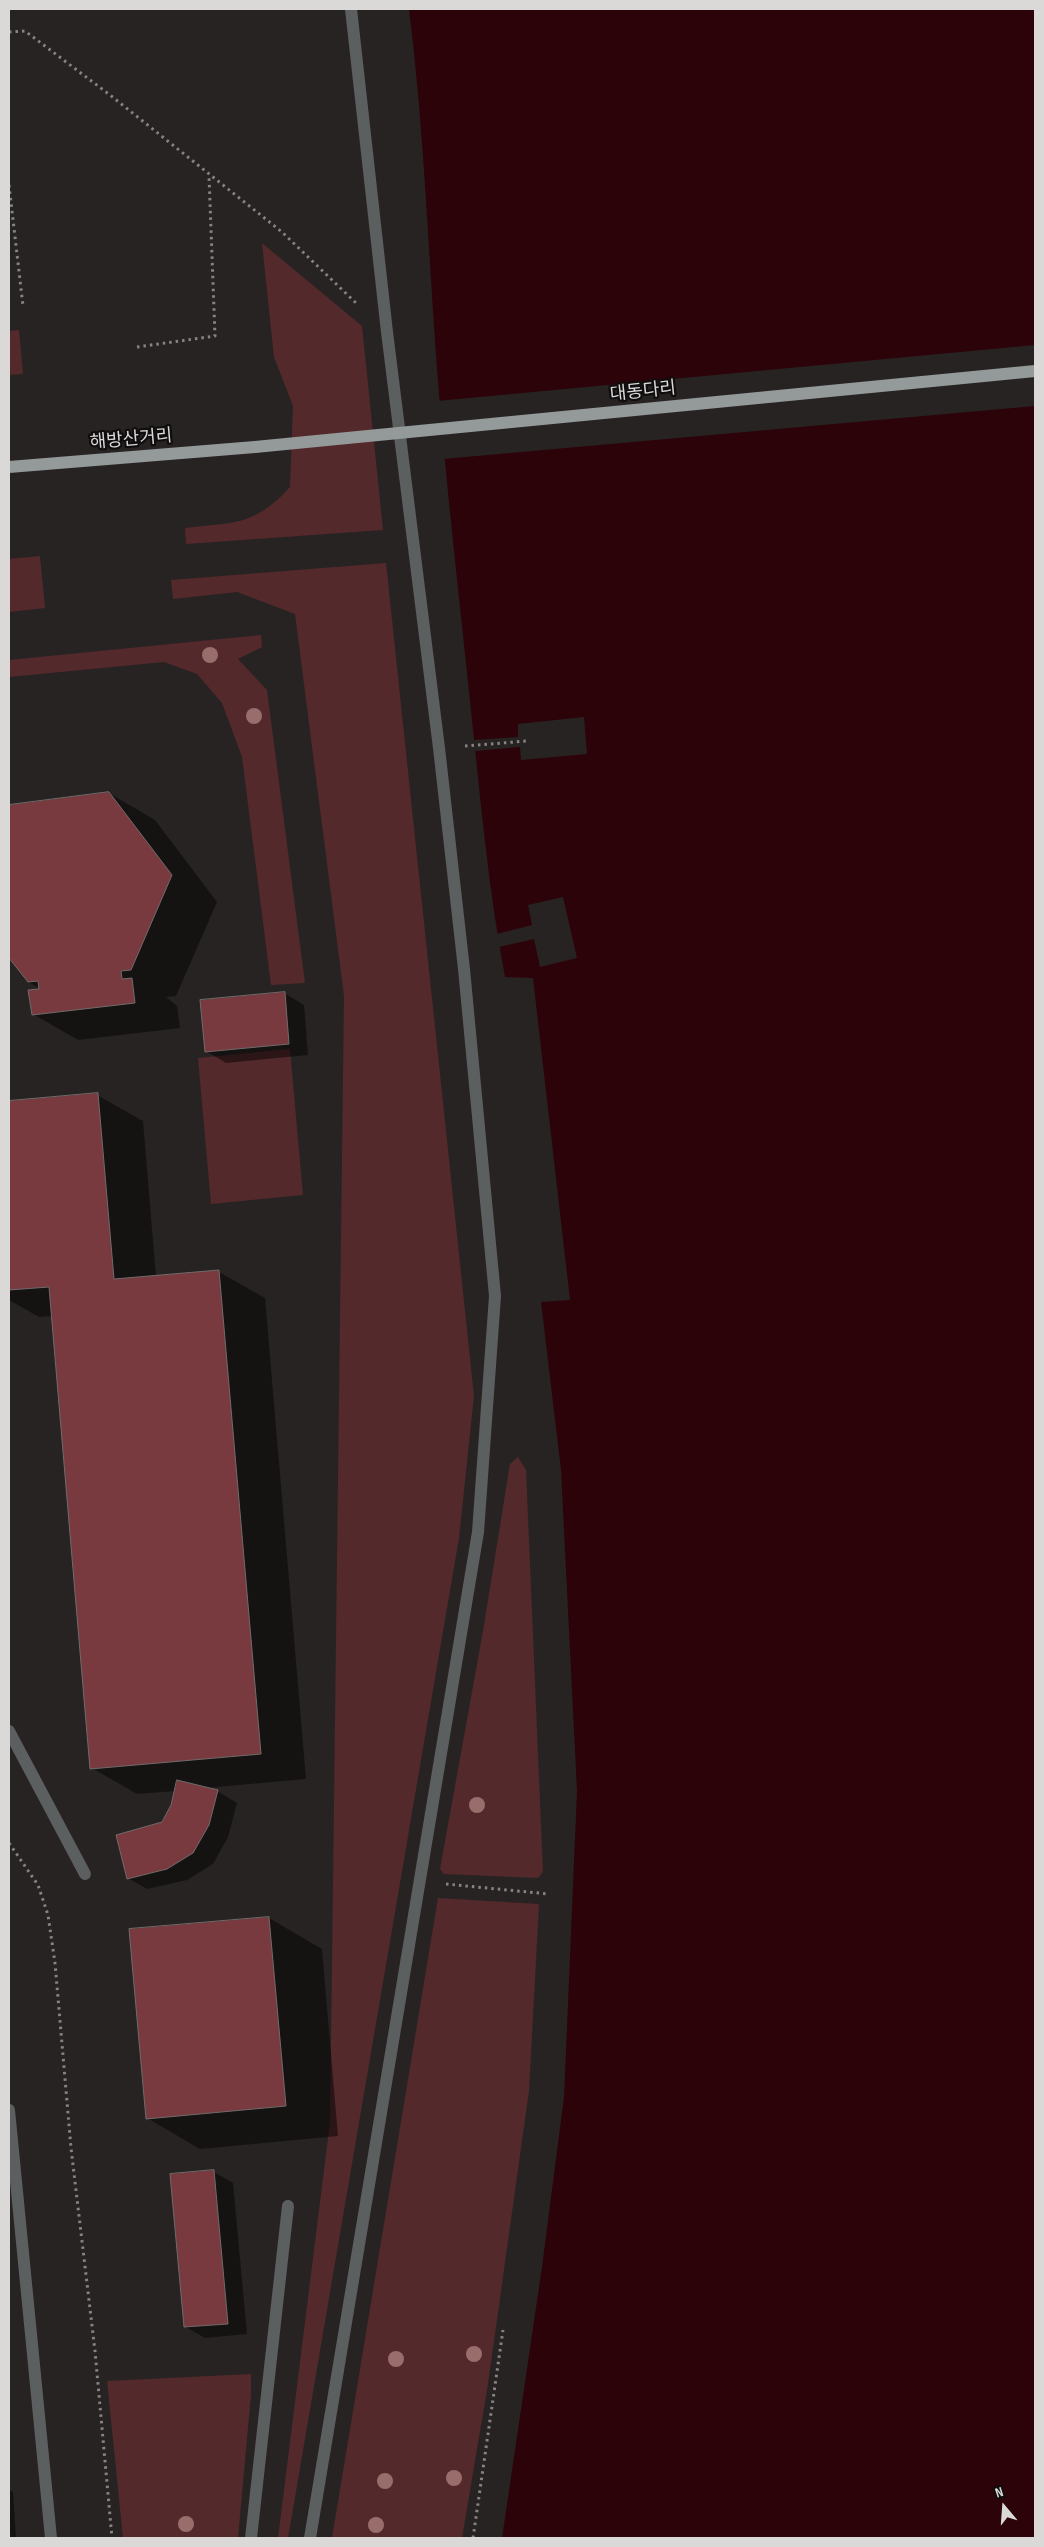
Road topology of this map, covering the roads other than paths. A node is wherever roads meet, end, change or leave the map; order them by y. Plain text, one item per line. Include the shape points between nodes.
1 (351, 9) edge
2 (1035, 371) edge
3 (255, 447) joint
4 (9, 467) edge
5 (9, 1730) edge
6 (85, 1874) dead end
7 (9, 2110) edge
8 (288, 2206) dead end
9 (51, 2538) edge
10 (251, 2538) edge
11 (310, 2538) edge

1 - 11 street via 464,969 494,1296 478,1532
2 - 3 main road, 대동다리, bridge
3 - 4 main road, 해방산거리
5 - 6 street
7 - 9 street
8 - 10 street

